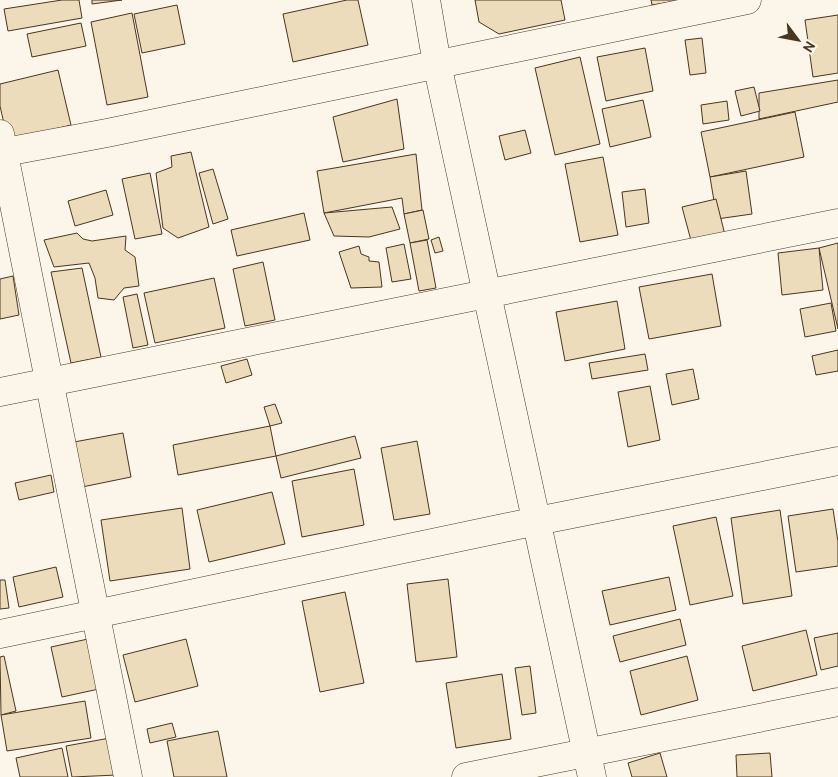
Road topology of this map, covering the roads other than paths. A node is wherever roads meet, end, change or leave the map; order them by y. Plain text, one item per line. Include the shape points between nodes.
1 (426, 0) edge
2 (747, 0) edge
3 (437, 64) junction
4 (1, 146) edge
5 (838, 223) edge
6 (488, 293) junction
7 (50, 383) junction
8 (0, 392) edge
9 (838, 461) edge
10 (537, 521) junction
11 (95, 614) junction
12 (0, 634) edge
13 (838, 702) edge
14 (589, 765) edge
15 (128, 777) edge
16 (466, 777) edge

1 - 3 street
2 - 3 street
3 - 4 street via 107,133
3 - 6 street
4 - 7 street
5 - 6 street
6 - 7 street
6 - 10 street
7 - 8 street
7 - 11 street
9 - 10 street
10 - 11 street
10 - 14 street
11 - 12 street
11 - 15 street
13 - 14 street
14 - 16 street

